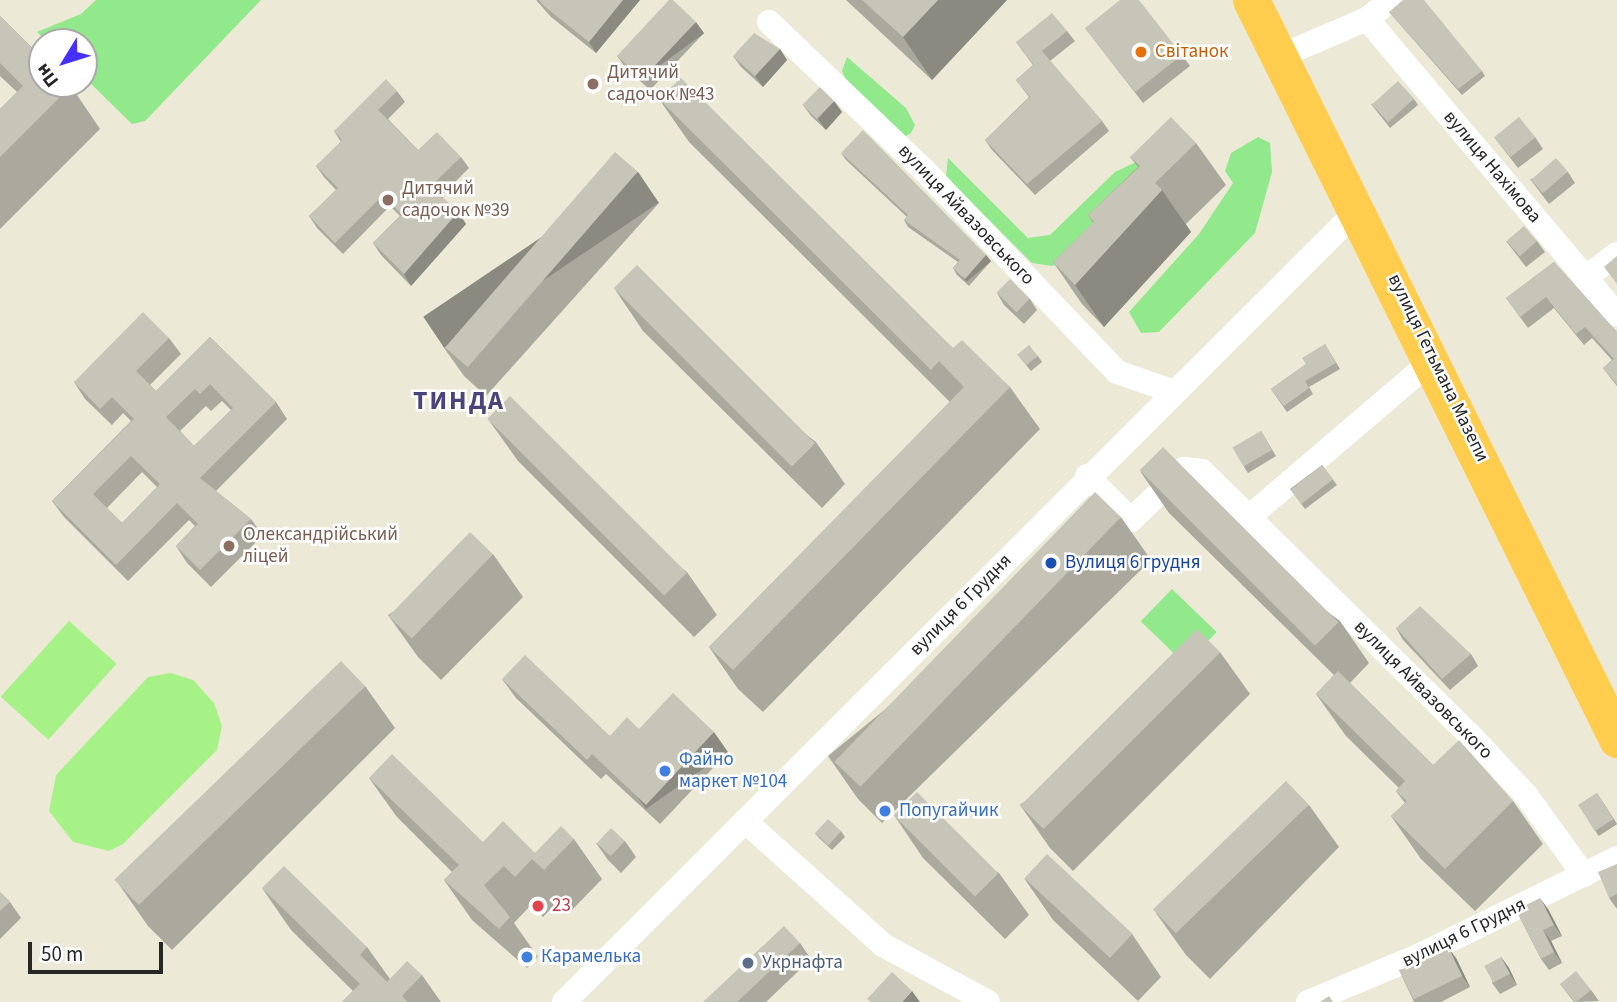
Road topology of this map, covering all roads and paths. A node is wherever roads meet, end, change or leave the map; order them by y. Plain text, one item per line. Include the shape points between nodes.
1 (1251, 0) edge
2 (1391, 0) edge
3 (1367, 19) junction
4 (769, 22) dead end
5 (1282, 56) junction
6 (1359, 209) junction
7 (1617, 254) edge
8 (1585, 278) junction
9 (1617, 315) edge
10 (1434, 359) junction
11 (1172, 391) junction
12 (1087, 476) junction
13 (1249, 517) junction
14 (1617, 739) edge
15 (745, 821) junction
16 (1617, 858) edge
17 (1584, 875) junction
18 (564, 1002) edge
19 (988, 1002) edge
20 (1308, 1002) edge

1 - 5 highway, вулиця Гетьмана Мазепи
2 - 3 street
3 - 5 street
3 - 8 street, вулиця Нахімова
4 - 11 street, вулиця Айвазовського via 1117,372
5 - 6 highway, вулиця Гетьмана Мазепи
6 - 10 highway, вулиця Гетьмана Мазепи
6 - 11 street, вулиця 6 Грудня
7 - 8 street
8 - 9 street, вулиця Нахімова
10 - 13 street
10 - 14 highway, вулиця Гетьмана Мазепи
11 - 12 street, вулиця 6 Грудня
12 - 13 street, вулиця Айвазовського via 1131,520 1193,467
12 - 15 street, вулиця 6 Грудня
13 - 17 street, вулиця Айвазовського via 1479,745
15 - 18 street, вулиця 6 Грудня
15 - 19 street via 883,945
16 - 17 street, вулиця 6 Грудня
17 - 20 street, вулиця 6 Грудня

